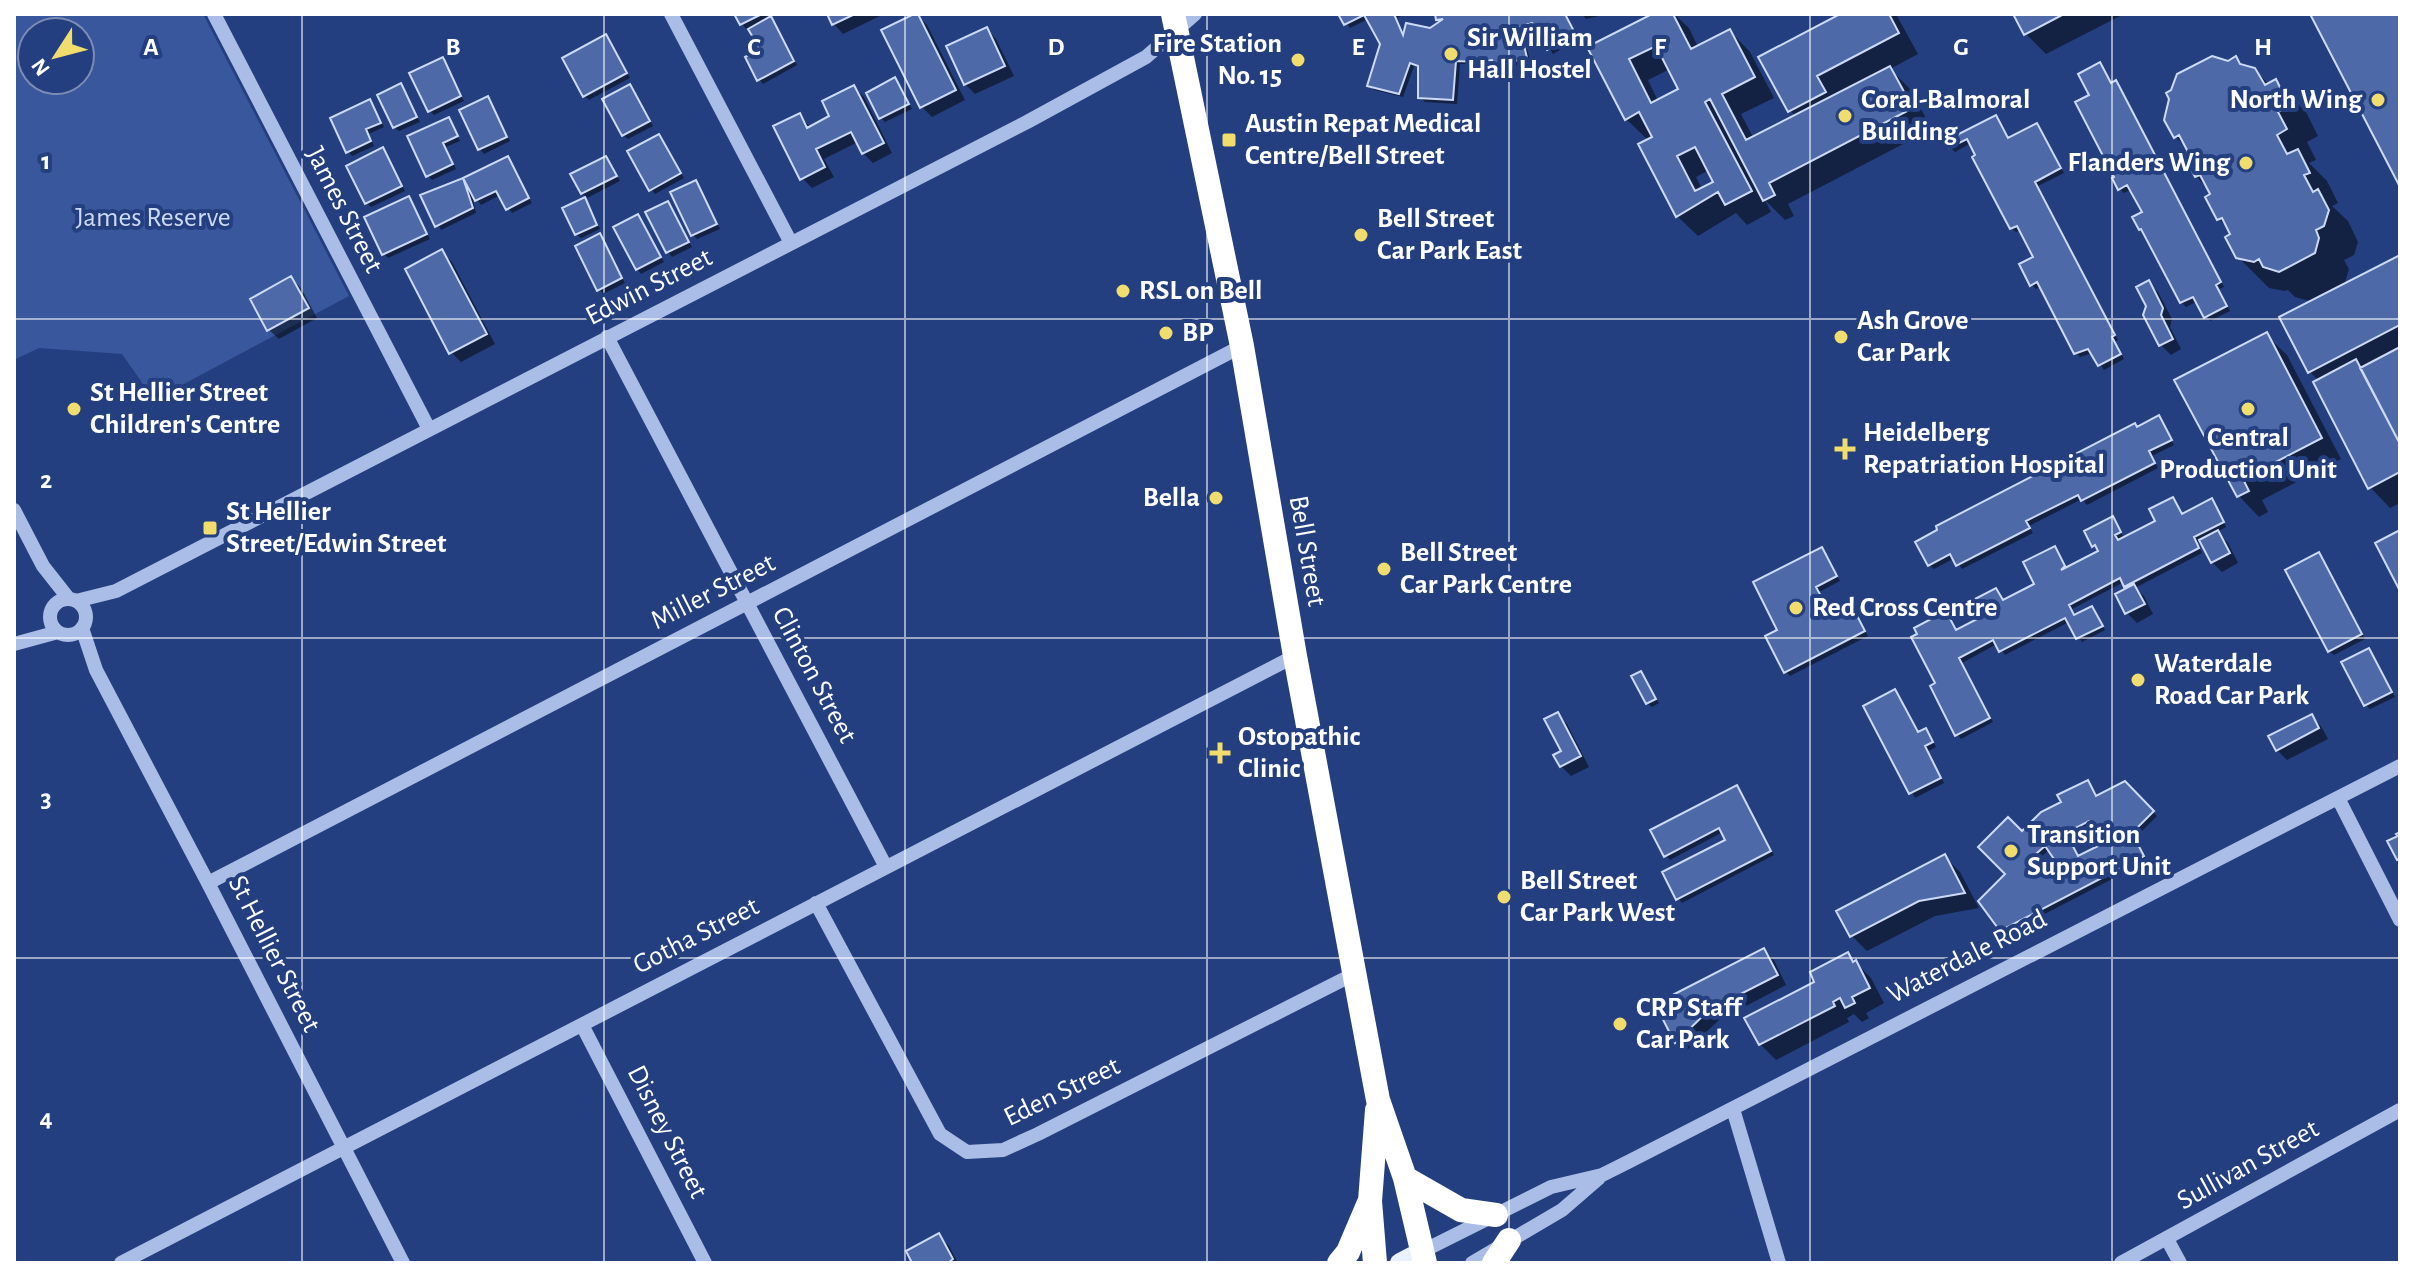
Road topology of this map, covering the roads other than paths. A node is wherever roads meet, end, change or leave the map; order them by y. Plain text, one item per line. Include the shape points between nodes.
1 (214, 14) edge
2 (671, 14) edge
3 (1181, 19) edge
4 (791, 243) junction
5 (607, 337) junction
6 (1242, 346) junction
7 (429, 429) junction
8 (14, 510) edge
9 (43, 566) junction
10 (116, 591) junction
11 (73, 600) junction
12 (747, 603) junction
13 (51, 612) junction
14 (84, 624) junction
15 (62, 633) junction
16 (17, 643) edge
17 (1295, 656) junction
18 (96, 670) junction
19 (2400, 766) edge
20 (2338, 798) junction
21 (886, 867) junction
22 (208, 883) junction
23 (816, 903) junction
24 (2400, 920) edge
25 (1354, 974) junction
26 (582, 1025) junction
27 (1378, 1100) junction
28 (1733, 1109) junction
29 (2400, 1110) edge
30 (344, 1147) junction
31 (1602, 1175) junction
32 (1405, 1178) junction
33 (1370, 1201) junction
34 (1496, 1215) junction
35 (2167, 1239) junction
36 (1509, 1240) junction
37 (1423, 1257) edge
38 (121, 1263) edge
39 (403, 1263) edge
40 (705, 1263) edge
41 (1339, 1263) edge
42 (1375, 1263) edge
43 (1400, 1263) edge
44 (1472, 1263) edge
45 (1494, 1263) edge
46 (1779, 1263) edge
47 (2121, 1263) edge
48 (2180, 1263) edge

1 - 7 street, James Street
2 - 4 street
3 - 4 street, Edwin Street via 1146,57
3 - 6 highway, Bell Street
4 - 5 street, Edwin Street
5 - 7 street, Edwin Street
5 - 12 street, Clinton Street
6 - 12 street, Miller Street
6 - 17 highway, Bell Street
7 - 10 street, Edwin Street
8 - 9 street
9 - 11 street
9 - 13 street
10 - 11 street, Edwin Street
10 - 14 street, Edwin Street
11 - 13 street via 60,601
11 - 14 street via 84,609
12 - 21 street, Clinton Street
12 - 22 street, Miller Street
13 - 15 street via 54,628
13 - 16 street
14 - 15 street via 78,632
14 - 18 street, St Hellier Street
15 - 16 street
15 - 18 street, St Hellier Street
17 - 21 street, Gotha Street
17 - 25 highway, Bell Street
18 - 22 street, St Hellier Street
19 - 20 street, Waterdale Road
20 - 24 street
20 - 28 street, Waterdale Road
21 - 23 street, Gotha Street
22 - 30 street, St Hellier Street
23 - 25 street, Eden Street via 940,1134 967,1152 1003,1150 1038,1134
23 - 26 street, Gotha Street
25 - 27 highway, Bell Street
26 - 30 street, Gotha Street
26 - 40 street, Disney Street
27 - 32 highway, Bell Street
27 - 33 highway, Bell Street
28 - 31 street, Waterdale Road
28 - 46 street
29 - 35 street, Sullivan Street
30 - 38 street, Gotha Street
30 - 39 street, St Hellier Street
31 - 34 street, Waterdale Road via 1551,1187
31 - 36 street, Waterdale Road via 1562,1210
32 - 34 highway via 1461,1210
32 - 37 highway, Bell Street
33 - 41 highway
33 - 42 highway, Bell Street
34 - 37 street, Waterdale Road
35 - 47 street, Sullivan Street
35 - 48 street
36 - 44 street, Waterdale Road
36 - 45 highway
37 - 43 main road, Waterdale Road

